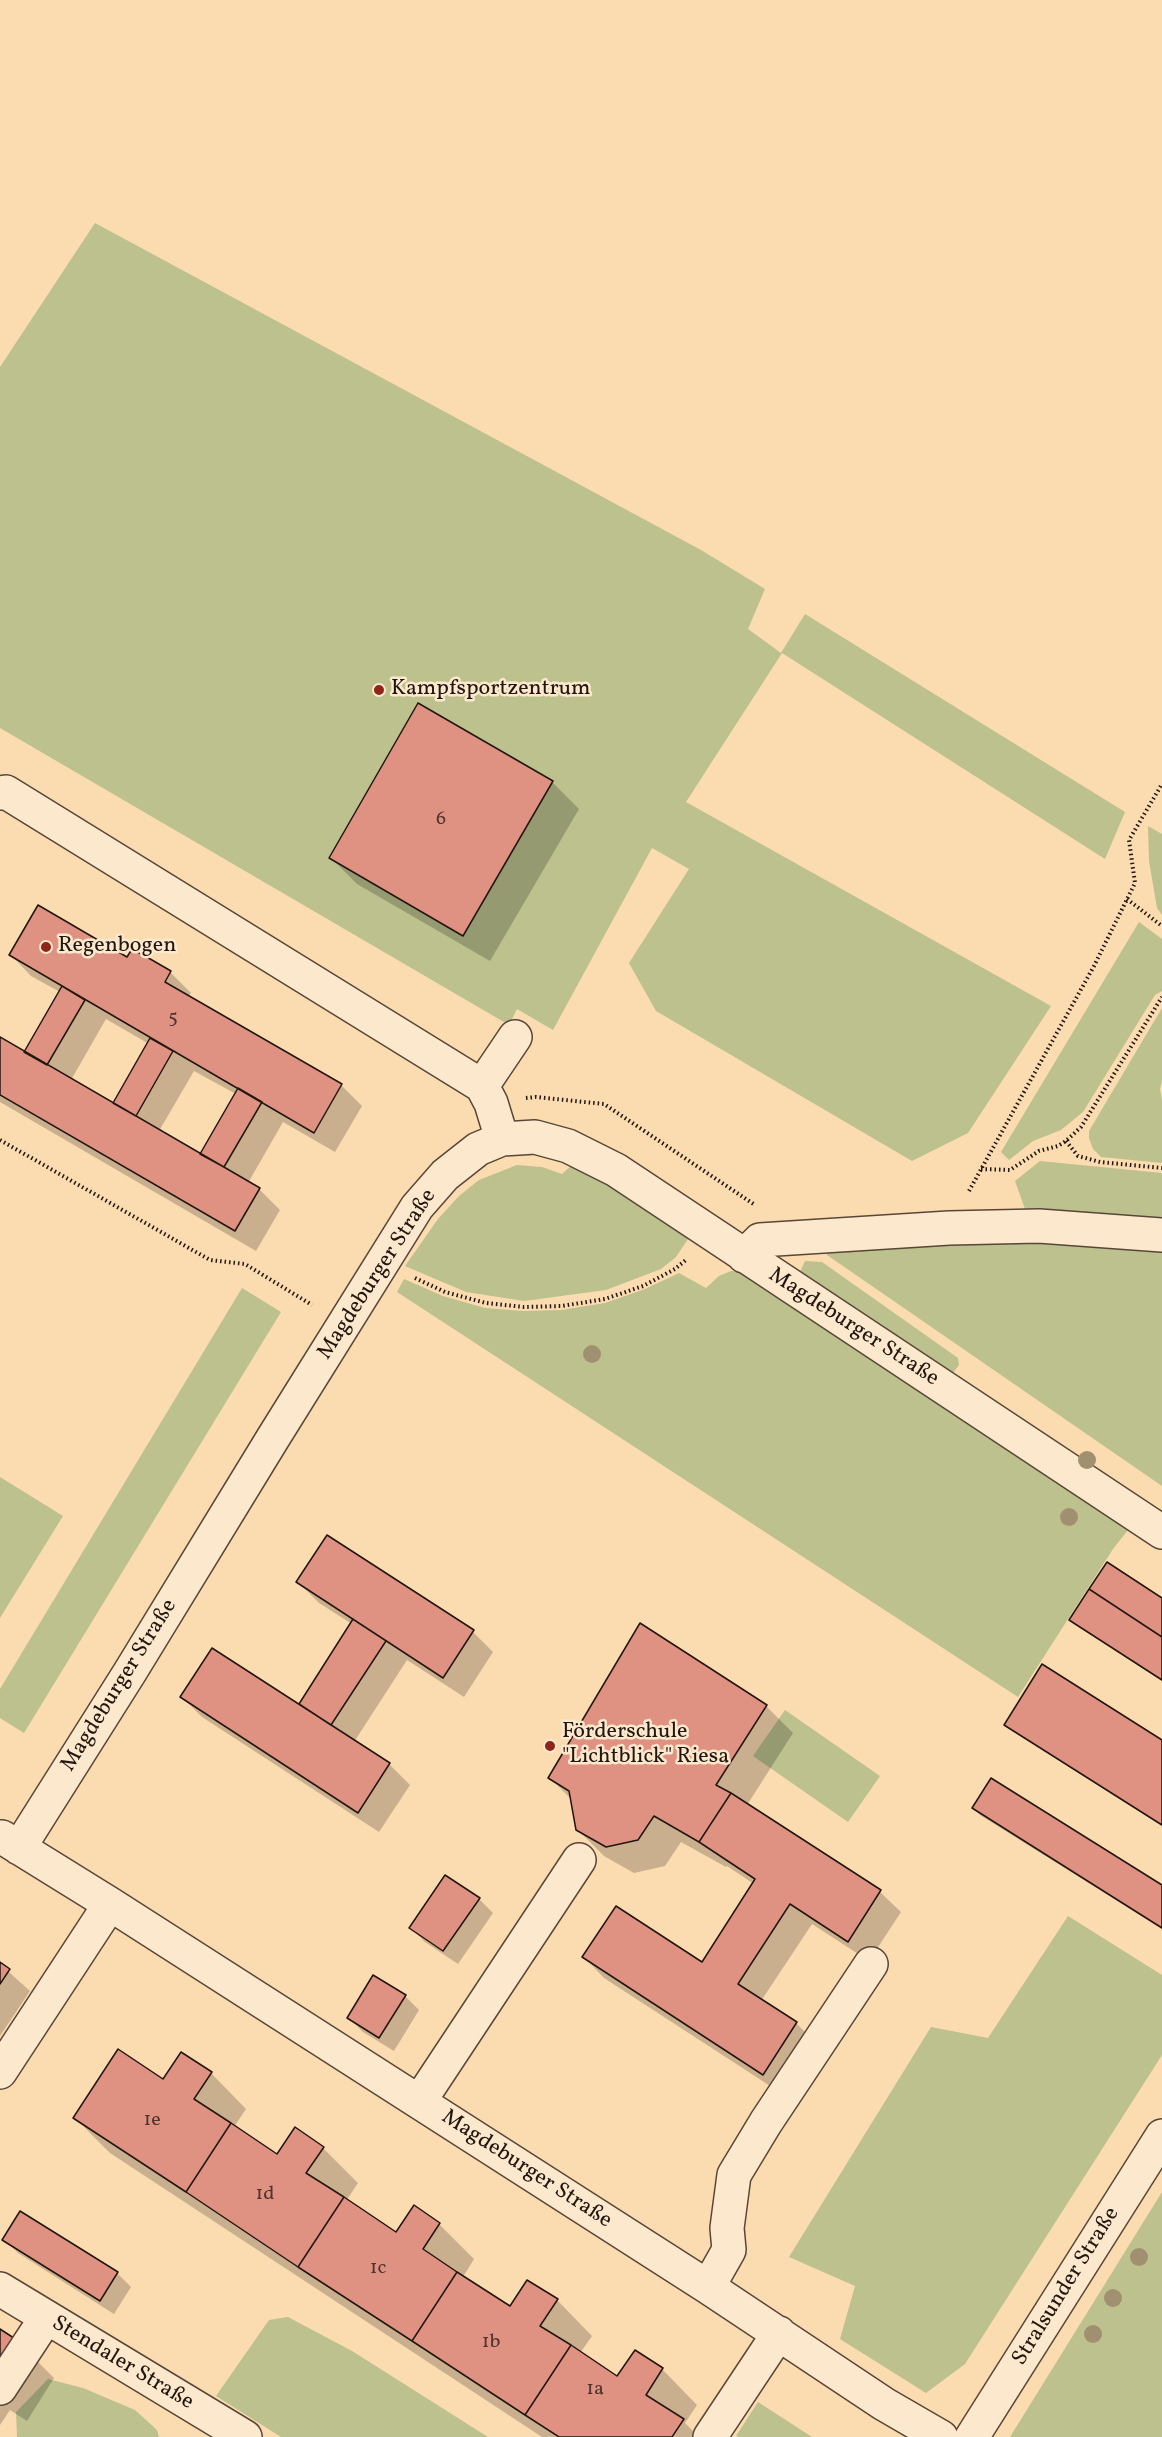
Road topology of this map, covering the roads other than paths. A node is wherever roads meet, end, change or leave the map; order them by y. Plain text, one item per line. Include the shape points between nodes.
1 (0, 793) edge
2 (515, 1037) dead end
3 (482, 1086) junction
4 (502, 1139) junction
5 (1162, 1234) edge
6 (744, 1256) junction
7 (1162, 1532) edge
8 (10, 1842) edge
9 (579, 1860) dead end
10 (110, 1904) junction
11 (871, 1964) dead end
12 (0, 2072) edge
13 (419, 2102) junction
14 (1162, 2136) edge
15 (708, 2287) junction
16 (0, 2289) edge
17 (46, 2318) junction
18 (779, 2333) junction
19 (0, 2388) edge
20 (236, 2435) edge
21 (710, 2437) edge
22 (941, 2437) edge
23 (972, 2437) edge

1 - 3 street via 6,792
2 - 3 street
3 - 4 street
4 - 6 street, Magdeburger Straße via 535,1137 590,1155
4 - 8 street, Magdeburger Straße via 478,1149 445,1175 417,1207 130,1672
5 - 6 street via 1039,1226 949,1228 760,1240
6 - 7 street, Magdeburger Straße
8 - 10 street, Magdeburger Straße
9 - 13 street
10 - 12 street
10 - 13 street, Magdeburger Straße
11 - 15 street via 734,2175 727,2228 729,2250
13 - 15 street, Magdeburger Straße
14 - 23 street, Stralsunder Straße
15 - 18 street, Magdeburger Straße
16 - 17 street, Stendaler Straße
17 - 19 street
17 - 20 street, Stendaler Straße
18 - 21 street
18 - 22 street, Magdeburger Straße via 884,2404

